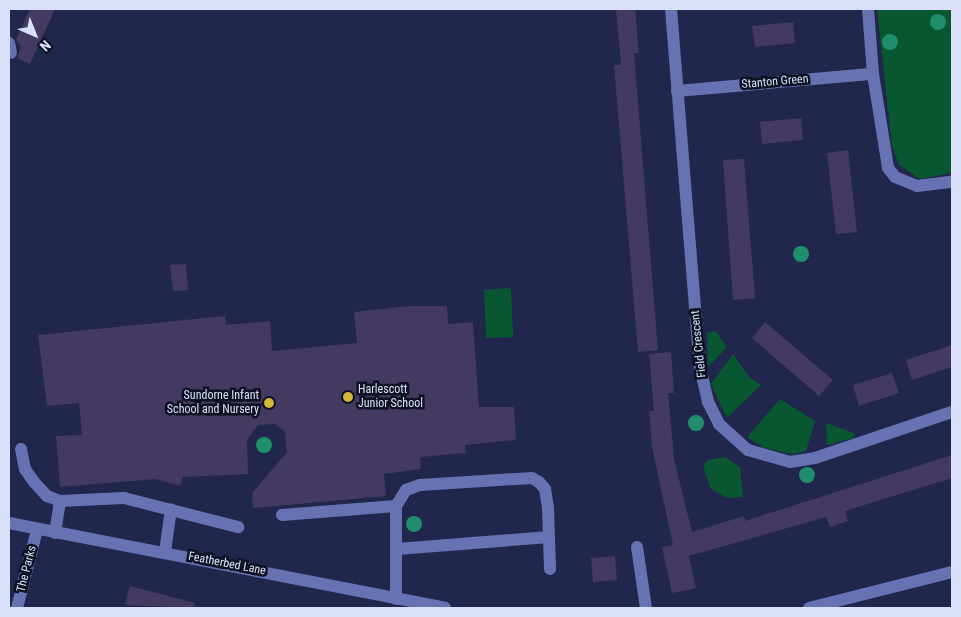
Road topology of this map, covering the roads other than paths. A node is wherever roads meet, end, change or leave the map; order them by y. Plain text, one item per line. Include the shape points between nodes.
1 (672, 9) edge
2 (868, 9) edge
3 (872, 74) junction
4 (677, 91) junction
5 (952, 182) edge
6 (952, 412) edge
7 (21, 448) dead end
8 (60, 501) junction
9 (396, 506) junction
10 (171, 509) junction
11 (282, 515) dead end
12 (9, 523) edge
13 (238, 527) dead end
14 (37, 530) junction
15 (55, 533) junction
16 (549, 536) junction
17 (637, 547) dead end
18 (398, 549) junction
19 (165, 552) junction
20 (550, 569) dead end
21 (952, 572) edge
22 (396, 599) junction
23 (17, 608) edge
24 (445, 608) edge
25 (646, 608) edge
26 (809, 608) edge

1 - 4 street, Field Crescent
2 - 3 street
3 - 4 street, Stanton Green
3 - 5 street via 888,168 895,177 916,186
4 - 6 street, Field Crescent via 700,367 708,402 718,424 748,450 790,462 815,458
7 - 8 street via 25,469 47,496
8 - 10 street via 124,498
8 - 15 street
9 - 11 street
9 - 16 street via 406,490 420,485 532,478 545,489
9 - 18 street
10 - 13 street
10 - 19 street
12 - 14 street, Featherbed Lane
14 - 15 street, Featherbed Lane
14 - 23 street, The Parks
15 - 19 street, Featherbed Lane
16 - 18 street
16 - 20 street
17 - 25 street
18 - 22 street
19 - 22 street, Featherbed Lane
21 - 26 street
22 - 24 street, Featherbed Lane

